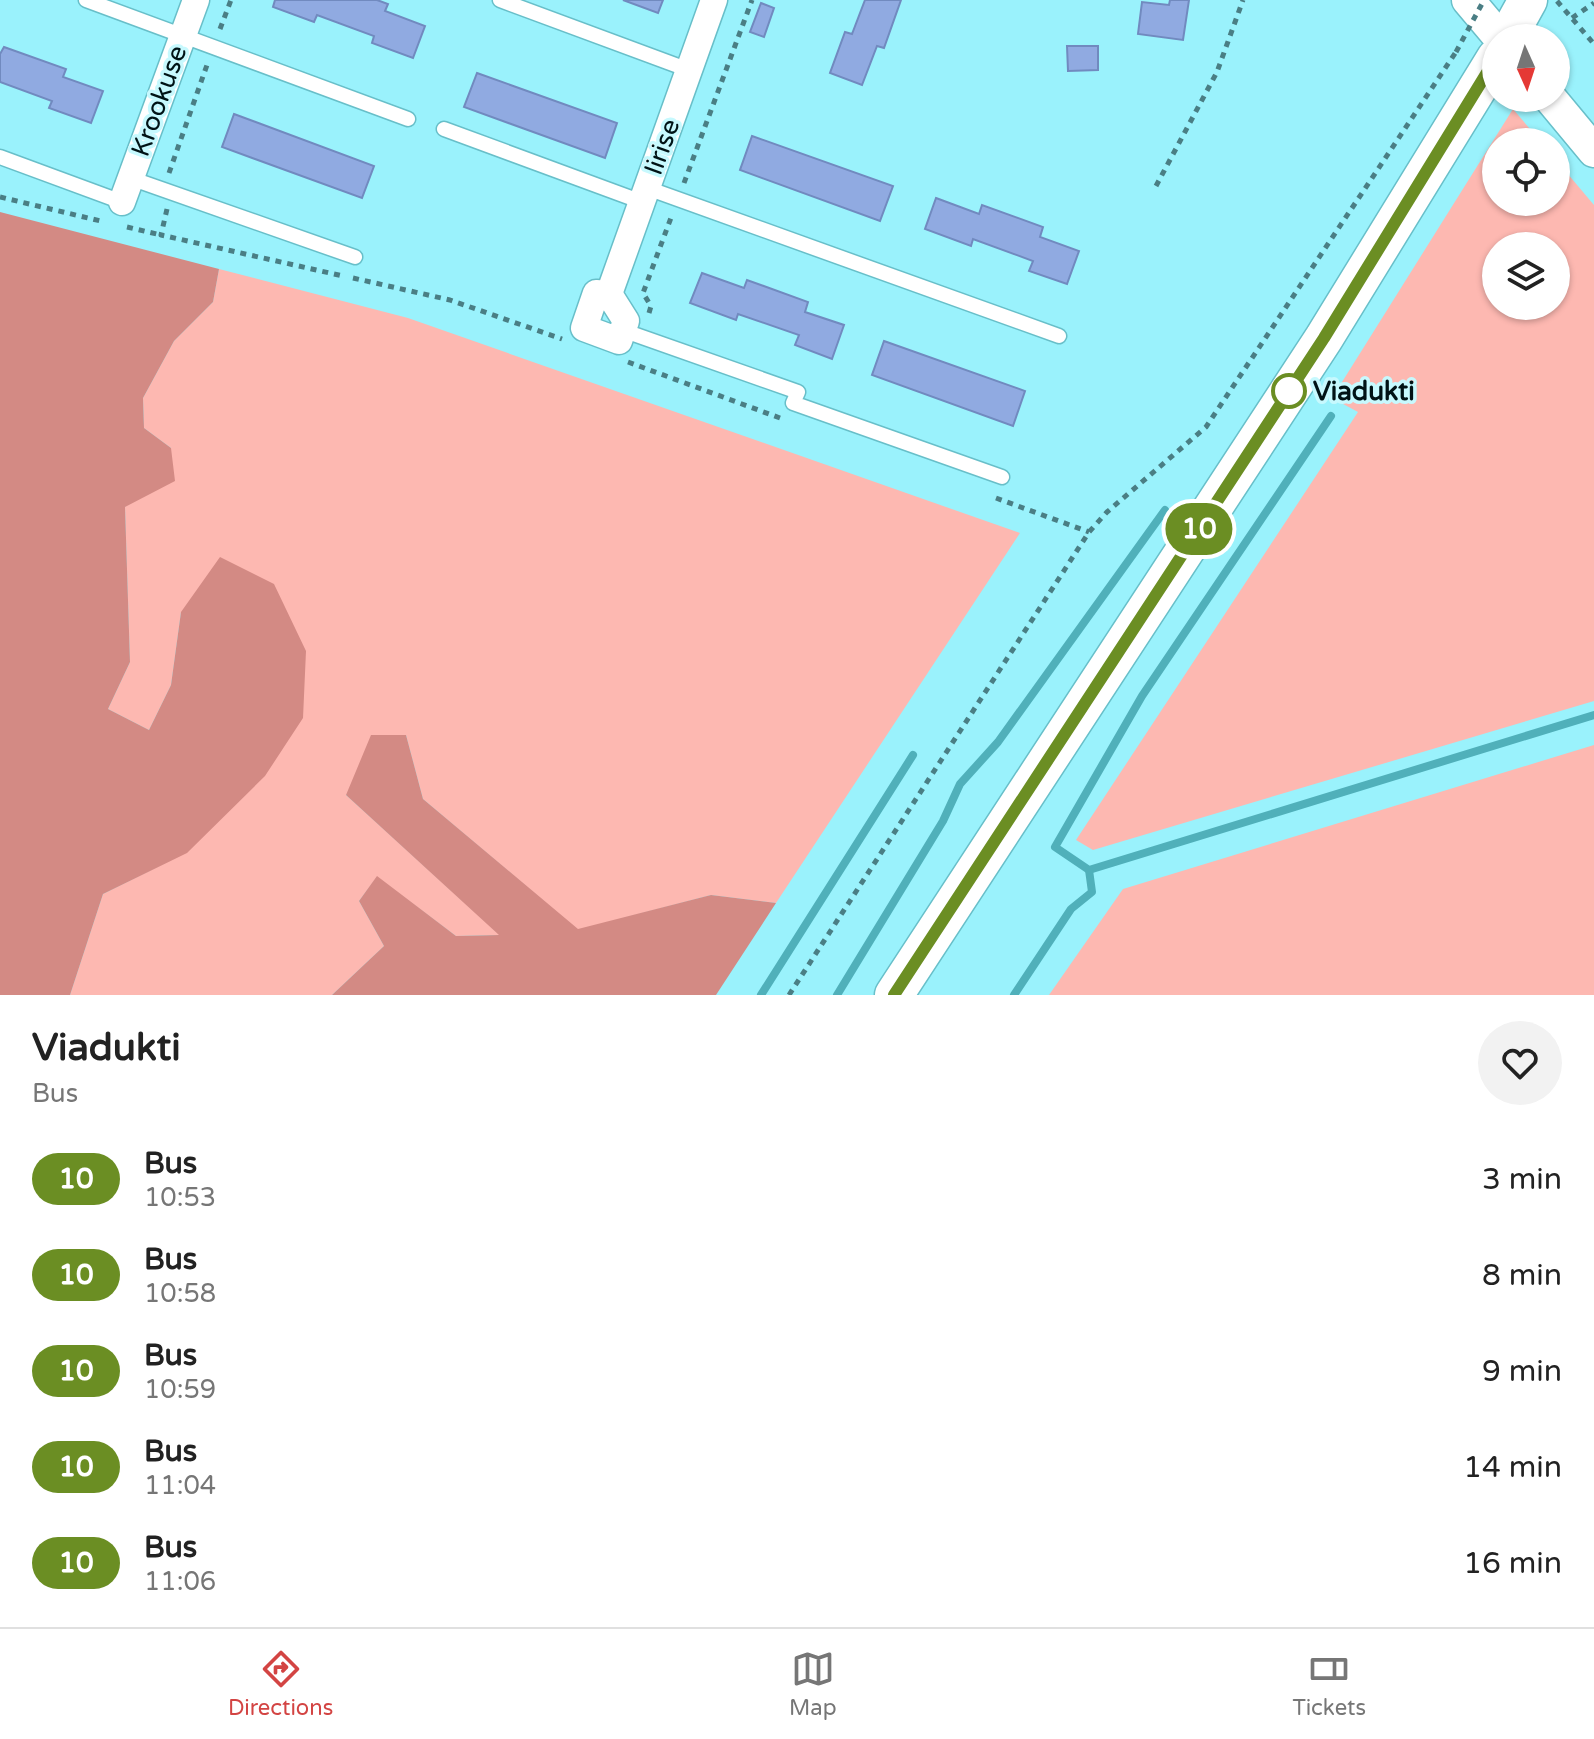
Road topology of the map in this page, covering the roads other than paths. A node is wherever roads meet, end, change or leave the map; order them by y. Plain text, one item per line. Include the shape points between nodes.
1 (86, 0) edge
2 (196, 0) edge
3 (500, 0) edge
4 (714, 0) edge
5 (1468, 0) edge
6 (1528, 0) edge
7 (1488, 24) edge
8 (1515, 24) edge
9 (183, 36) junction
10 (689, 70) junction
11 (1482, 81) edge
12 (1562, 112) edge
13 (408, 119) dead end
14 (444, 129) dead end
15 (1594, 151) edge
16 (0, 157) edge
17 (126, 190) junction
18 (645, 195) junction
19 (355, 257) dead end
20 (609, 294) junction
21 (622, 330) junction
22 (1059, 336) dead end
23 (1002, 477) dead end
24 (1031, 783) junction
25 (870, 995) edge
26 (894, 995) edge

1 - 9 lane
2 - 9 street, Krookuse
3 - 10 lane
4 - 10 street, Iirise
5 - 7 street
6 - 8 main road
9 - 13 lane
9 - 17 street, Krookuse
10 - 18 street, Iirise
11 - 24 main road via 1324,338
12 - 15 street
14 - 18 lane
16 - 17 lane
17 - 19 lane
18 - 20 street, Iirise
18 - 22 lane
20 - 21 street via 626,321
20 - 21 street, Iirise via 596,293 584,328 619,341
21 - 23 lane via 798,392 793,403
24 - 25 main road via 970,845
24 - 26 main road

